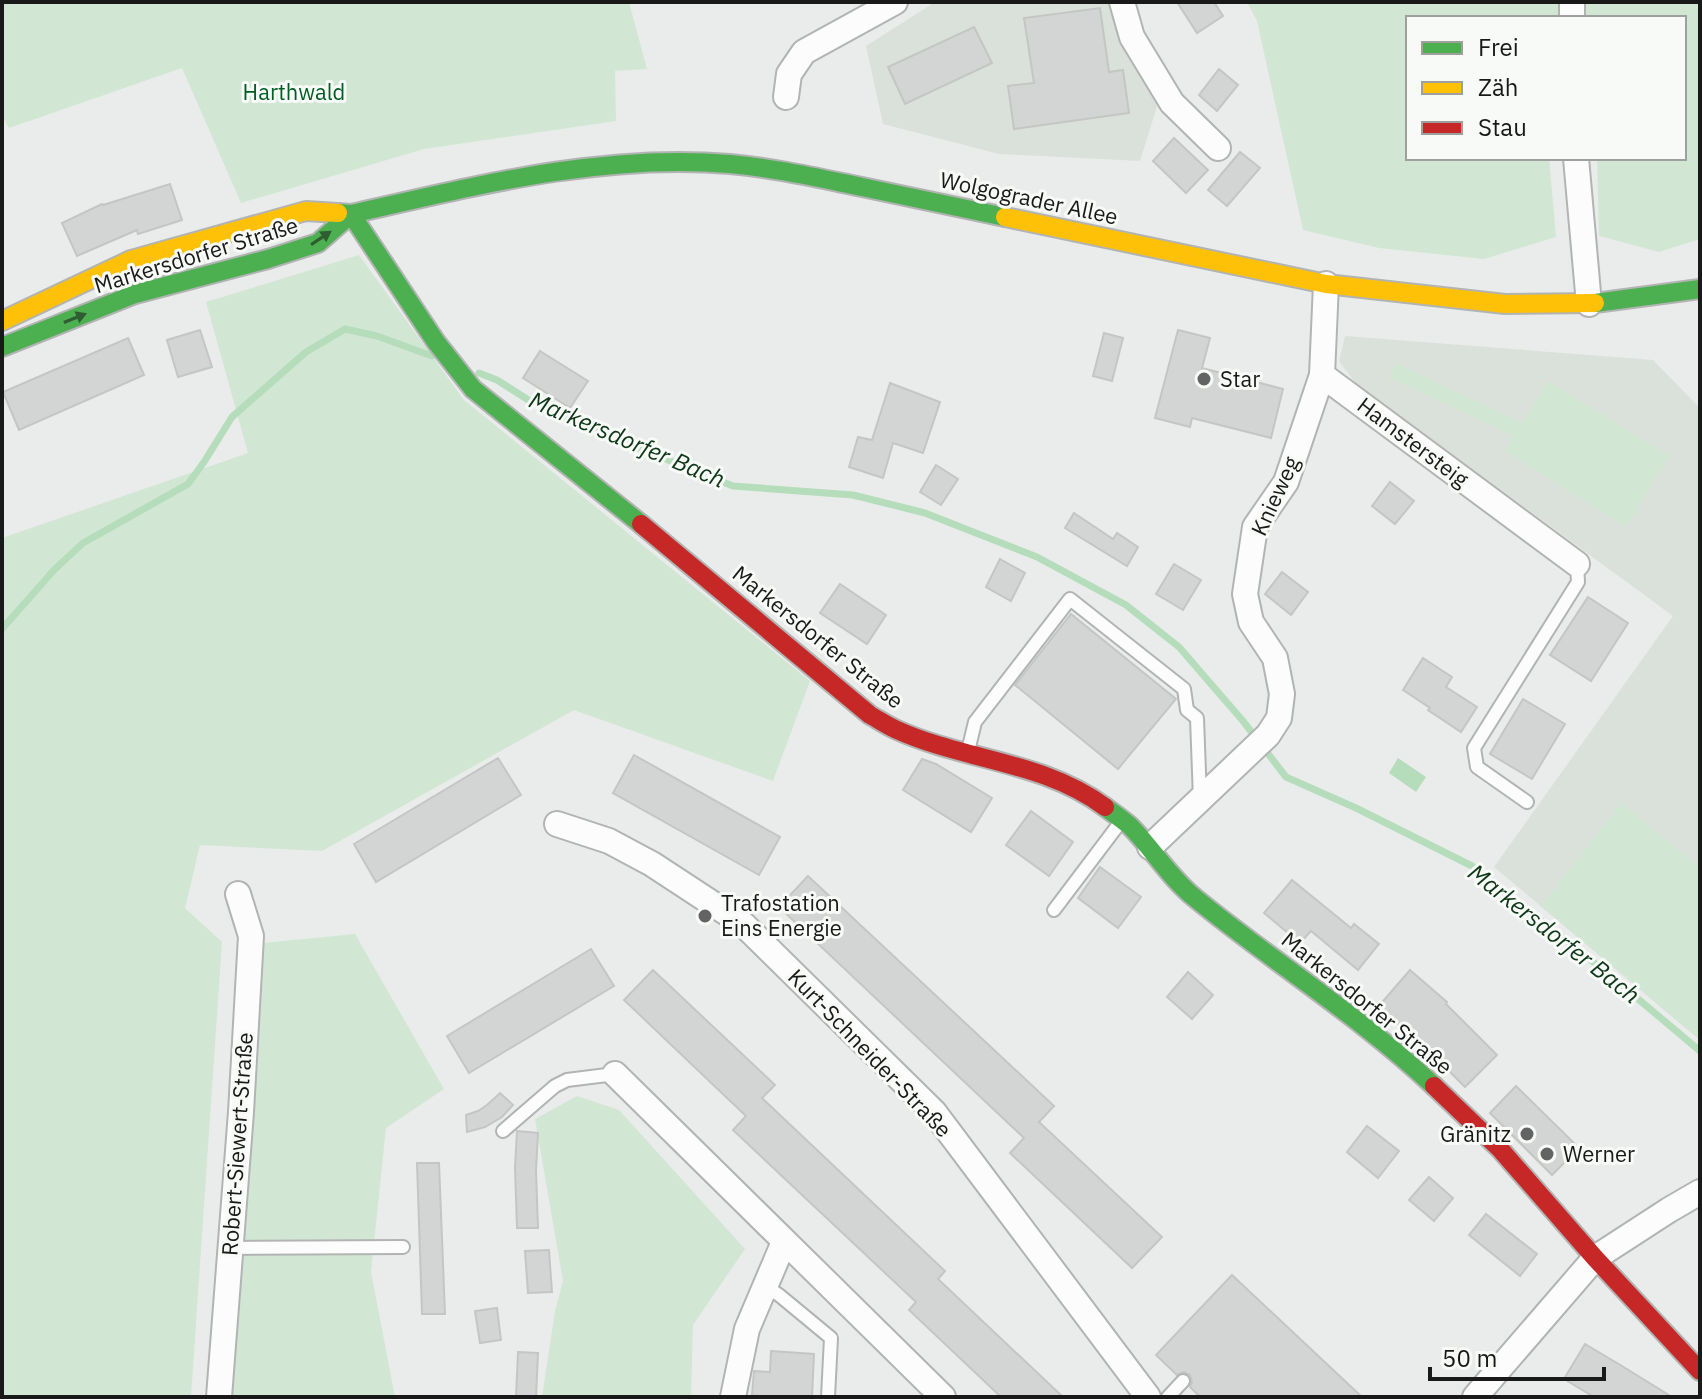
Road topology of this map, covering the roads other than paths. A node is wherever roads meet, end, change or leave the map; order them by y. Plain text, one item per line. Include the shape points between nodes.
1 (895, 2) edge
2 (1122, 2) edge
3 (786, 97) dead end
4 (1218, 148) dead end
5 (1576, 160) edge
6 (351, 214) junction
7 (1326, 284) junction
8 (1700, 289) edge
9 (1589, 304) junction
10 (2, 321) edge
11 (2, 347) edge
12 (1322, 375) junction
13 (1577, 564) joint
14 (968, 753) junction
15 (1200, 799) junction
16 (1527, 802) dead end
17 (1122, 820) junction
18 (557, 824) dead end
19 (1150, 847) junction
20 (238, 894) dead end
21 (1054, 910) dead end
22 (615, 1074) joint
23 (503, 1131) dead end
24 (1700, 1192) edge
25 (784, 1242) junction
26 (403, 1247) dead end
27 (229, 1248) junction
28 (1595, 1258) junction
29 (765, 1286) junction
30 (1700, 1371) edge
31 (1183, 1381) dead end
32 (219, 1397) edge
33 (733, 1397) edge
34 (828, 1397) edge
35 (943, 1397) edge
36 (1148, 1397) edge
37 (1168, 1397) edge
38 (1475, 1397) edge

1 - 3 street via 804,52 789,74
2 - 4 street via 1132,37 1172,103
5 - 9 street
6 - 7 main road, Wolgograder Allee via 499,180 583,168 728,164 787,171
6 - 10 main road, Markersdorfer Straße via 306,211 131,260
11 -> 6 main road, Markersdorfer Straße via 135,294 318,243
6 - 14 main road, Markersdorfer Straße via 473,389 870,715 896,730
7 - 9 main road, Wolgograder Allee via 1505,304
7 - 12 street
8 - 9 main road, Wolgograder Allee
12 - 13 street, Hamstersteig
12 - 15 street, Knieweg via 1286,482 1255,527 1245,594 1251,622 1275,658 1282,694 1279,718
13 - 16 lane via 1578,582 1474,748 1477,767
14 - 15 lane via 975,722 1070,599 1184,689 1187,710 1197,718
14 - 17 main road, Markersdorfer Straße via 1039,772 1089,795
15 - 19 street, Knieweg
17 - 19 main road, Markersdorfer Straße
17 - 21 lane
18 - 36 street, Kurt-Schneider-Straße via 609,841 652,864 742,923 934,1112
19 - 28 main road, Markersdorfer Straße via 1190,894 1409,1063 1500,1149
20 - 27 street, Robert-Siewert-Straße via 251,936
22 - 23 lane via 555,1086
22 - 25 street
24 - 28 street
25 - 29 street
25 - 35 street
26 - 27 lane
27 - 32 street, Robert-Siewert-Straße
28 - 30 main road, Markersdorfer Straße
28 - 38 street
29 - 33 street via 747,1329
29 - 34 lane via 831,1338
31 - 37 lane

